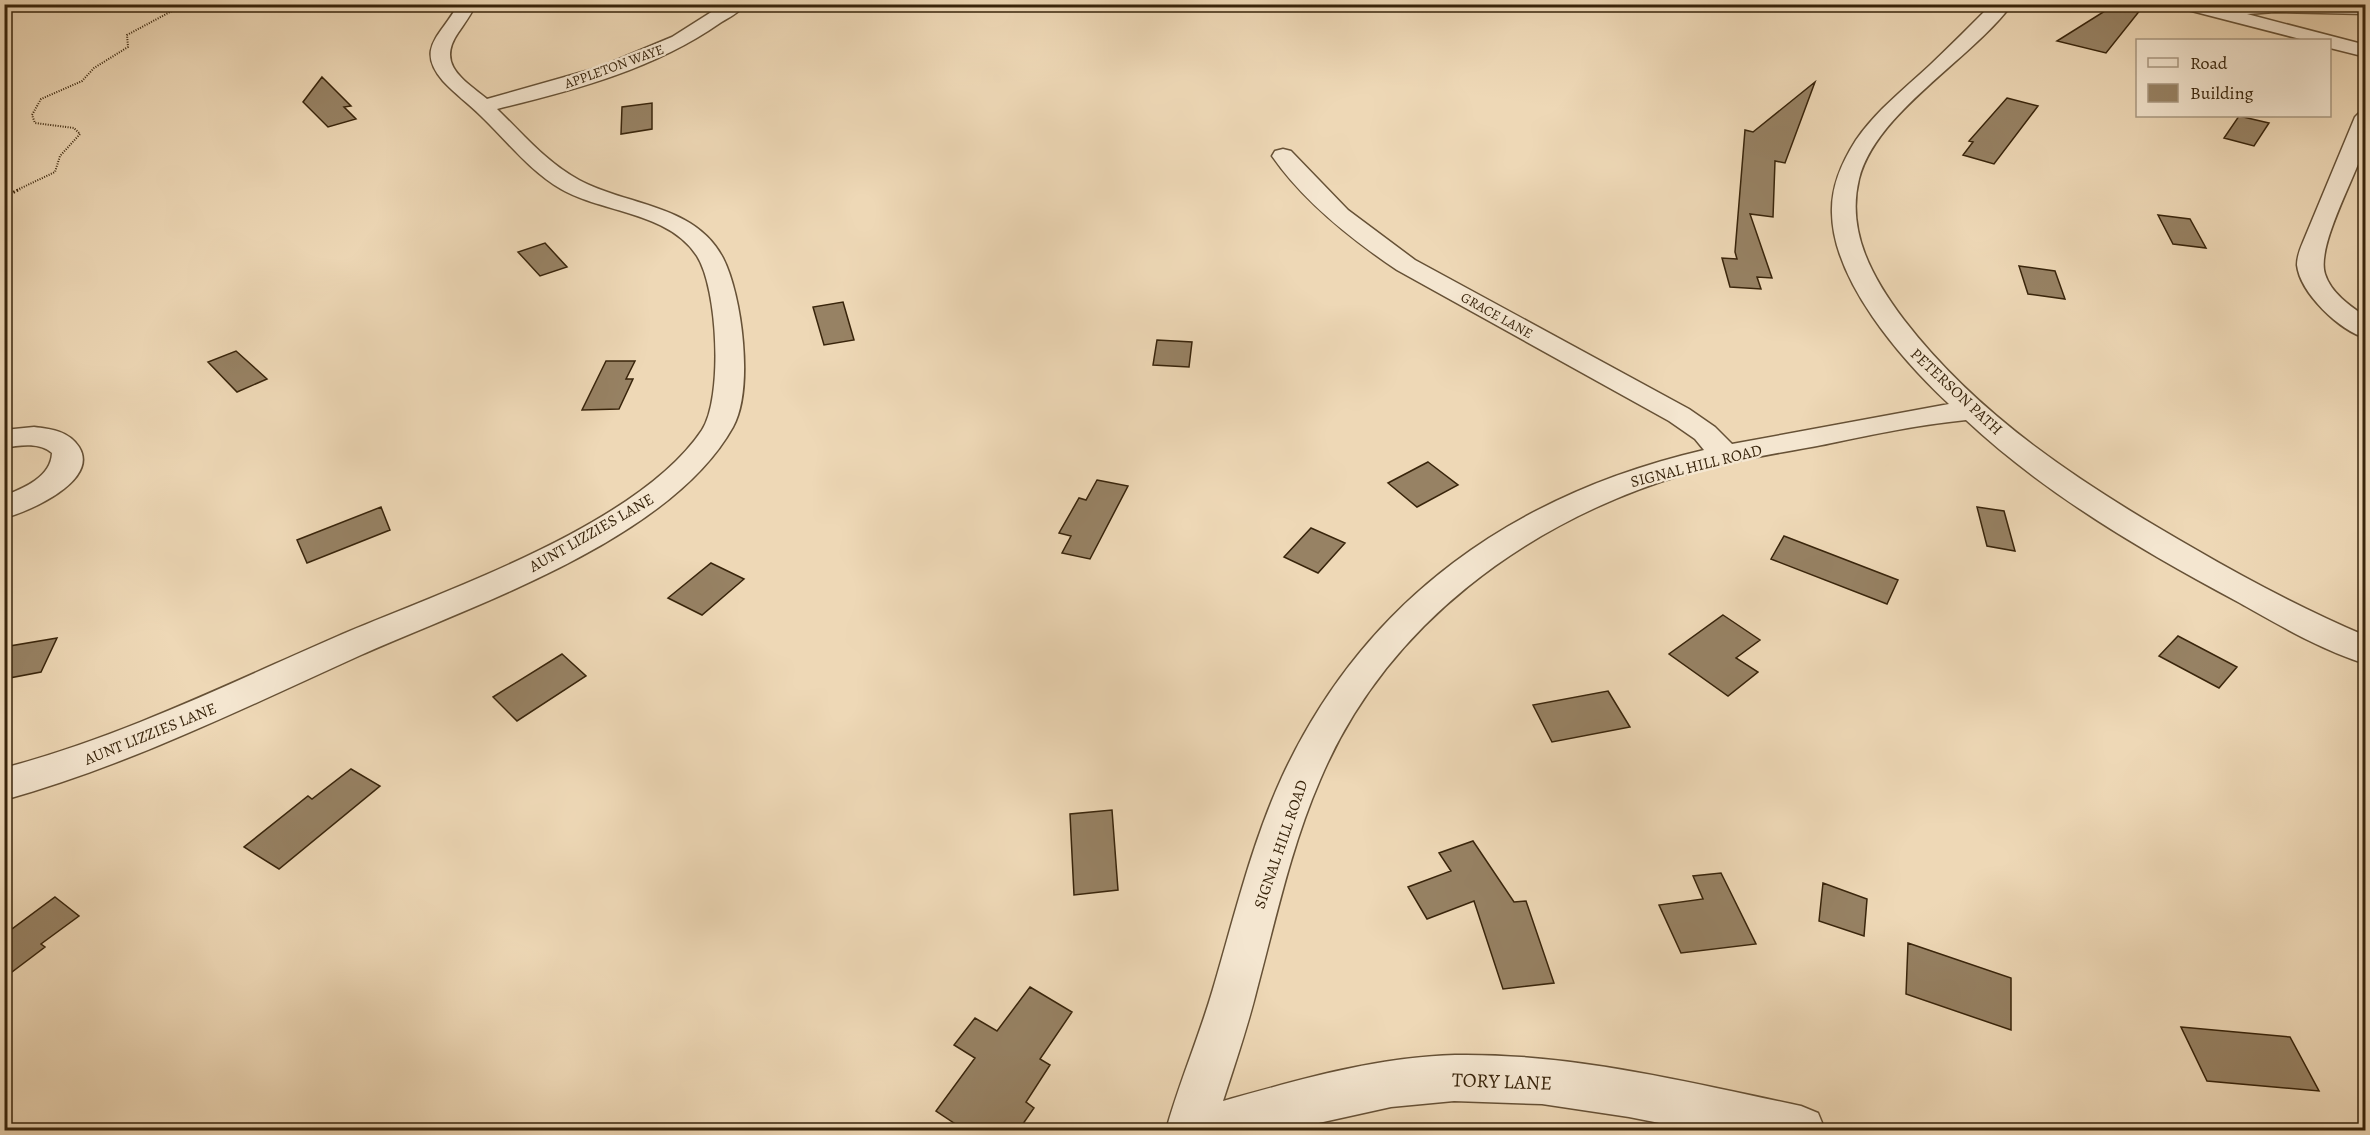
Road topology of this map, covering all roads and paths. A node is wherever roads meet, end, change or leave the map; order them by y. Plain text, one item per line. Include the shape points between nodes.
1 (185, 4) edge
2 (467, 4) edge
3 (737, 4) edge
4 (2003, 4) edge
5 (2186, 4) edge
6 (2366, 9) edge
7 (2229, 16) junction
8 (2320, 39) edge
9 (2331, 42) edge
10 (2366, 51) edge
11 (482, 106) junction
12 (2366, 117) edge
13 (1283, 156) dead end
14 (4, 197) edge
15 (2366, 330) edge
16 (1972, 410) junction
17 (4, 438) edge
18 (1725, 455) junction
19 (4, 508) edge
20 (2366, 651) edge
21 (4, 784) edge
22 (1190, 1131) edge
23 (1205, 1131) edge
24 (1801, 1131) edge

1 - 14 path via 127,35 128,47 94,68 82,81 41,99 32,115 35,123 74,128 80,134 60,156 55,172
2 - 11 street, AUNT LIZZIES LANE via 439,55 445,71
3 - 11 street, APPLETON WAYE via 681,40 639,59
4 - 16 street, PETERSON PATH via 1872,134 1857,154 1844,197 1844,221 1851,252 1868,288 1902,338
5 - 7 street
6 - 7 street via 2253,7
7 - 8 street
9 - 10 street
11 - 21 street, AUNT LIZZIES LANE via 566,183 594,197 675,224 710,256 721,291 729,390 725,412 699,455 644,505 541,563 174,724 64,767
12 - 15 street via 2309,262 2313,279 2336,307
13 - 18 street, GRACE LANE via 1328,206 1382,249 1679,415 1705,433
16 - 18 street, SIGNAL HILL ROAD via 1931,414
16 - 20 street, PETERSON PATH via 2053,476 2133,529 2246,592
17 - 19 street via 53,439 62,444 67,463 42,490
18 - 22 street, SIGNAL HILL ROAD via 1610,488 1526,528 1450,579 1395,634 1364,672 1315,749 1292,800
23 - 24 street, TORY LANE via 1282,1108 1380,1086 1454,1078 1554,1082

